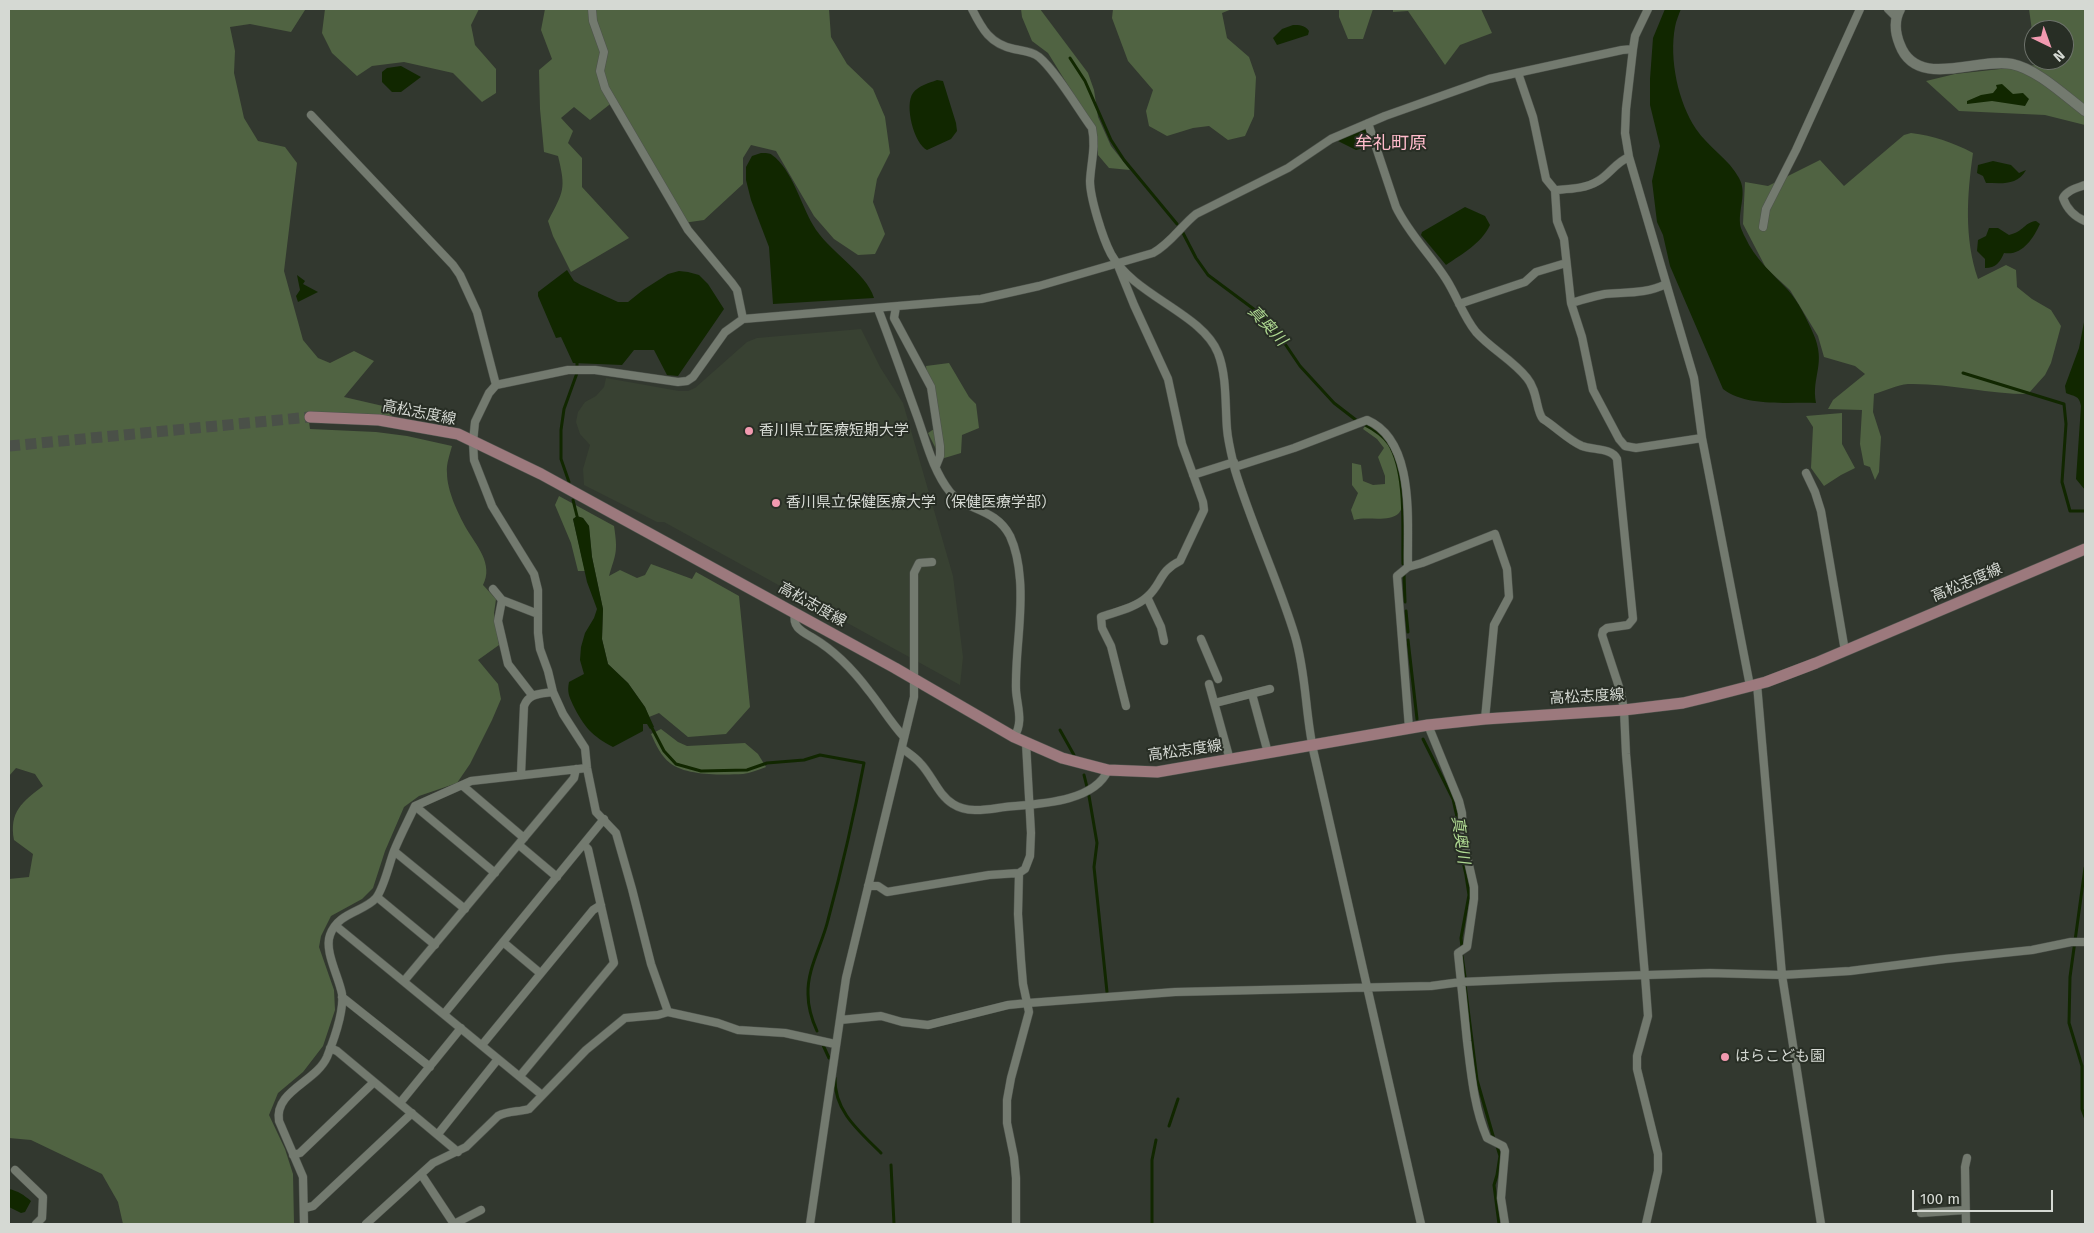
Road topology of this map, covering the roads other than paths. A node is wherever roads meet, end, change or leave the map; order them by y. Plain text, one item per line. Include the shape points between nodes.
1 (592, 9) edge
2 (972, 9) edge
3 (1648, 9) edge
4 (1860, 9) edge
5 (1888, 9) edge
6 (1898, 13) edge
7 (1633, 49) junction
8 (1518, 73) junction
9 (2085, 111) edge
10 (312, 115) dead end
11 (1368, 123) junction
12 (1628, 157) junction
13 (2085, 185) edge
14 (1555, 190) junction
15 (2085, 222) edge
16 (1762, 227) dead end
17 (1117, 262) junction
18 (1566, 263) junction
19 (1666, 284) junction
20 (1459, 304) junction
21 (1571, 304) junction
22 (896, 307) junction
23 (878, 309) junction
24 (743, 320) junction
25 (496, 385) junction
26 (310, 417) tunnel mouth
27 (1702, 438) junction
28 (473, 442) junction
29 (1234, 465) junction
30 (936, 466) junction
31 (1806, 473) dead end
32 (1193, 475) junction
33 (2085, 549) edge
34 (932, 562) dead end
35 (1408, 567) junction
36 (492, 589) dead end
37 (1148, 597) junction
38 (502, 600) junction
39 (795, 613) junction
40 (538, 614) junction
41 (1201, 639) dead end
42 (1164, 641) dead end
43 (1845, 651) junction
44 (915, 679) junction
45 (1218, 679) dead end
46 (1209, 684) dead end
47 (1754, 685) junction
48 (1270, 689) dead end
49 (553, 692) junction
50 (1252, 694) junction
51 (532, 695) junction
52 (1214, 703) junction
53 (1126, 706) dead end
54 (1624, 710) junction
55 (1485, 718) junction
56 (1428, 725) junction
57 (1409, 728) junction
58 (904, 737) junction
59 (1014, 737) junction
60 (1026, 743) junction
61 (1312, 744) junction
62 (902, 748) junction
63 (1268, 753) junction
64 (1230, 760) junction
65 (587, 768) junction
66 (576, 769) junction
67 (1108, 770) junction
68 (521, 774) junction
69 (462, 786) junction
70 (1030, 805) junction
71 (415, 806) junction
72 (604, 819) junction
73 (524, 838) junction
74 (518, 845) junction
75 (584, 845) junction
76 (394, 851) junction
77 (495, 873) junction
78 (1019, 873) junction
79 (557, 877) junction
80 (868, 886) junction
81 (377, 897) junction
82 (601, 905) junction
83 (465, 909) junction
84 (336, 926) junction
85 (503, 942) junction
86 (2078, 942) edge
87 (435, 944) junction
88 (540, 973) junction
89 (1782, 975) junction
90 (1645, 976) junction
91 (404, 981) junction
92 (1460, 982) junction
93 (1368, 988) junction
94 (342, 997) junction
95 (1028, 1002) junction
96 (668, 1012) junction
97 (444, 1014) junction
98 (840, 1020) junction
99 (461, 1028) junction
100 (835, 1044) junction
101 (482, 1045) junction
102 (330, 1048) junction
103 (498, 1059) junction
104 (430, 1066) junction
105 (520, 1076) junction
106 (374, 1082) junction
107 (542, 1095) junction
108 (400, 1103) junction
109 (412, 1113) junction
110 (438, 1134) junction
111 (458, 1152) junction
112 (293, 1156) junction
113 (1967, 1158) dead end
114 (15, 1170) dead end
115 (421, 1174) junction
116 (305, 1208) junction
117 (481, 1210) dead end
118 (1965, 1210) junction
119 (1921, 1213) dead end
120 (459, 1223) edge
121 (36, 1224) edge
122 (304, 1224) edge
123 (366, 1224) edge
124 (810, 1224) edge
125 (1016, 1224) edge
126 (1421, 1224) edge
127 (1505, 1224) edge
128 (1646, 1224) edge
129 (1821, 1224) edge
130 (1966, 1224) edge

1 - 24 street via 604,52 600,71 605,88 688,230 732,283
2 - 17 street via 981,28 993,41 1041,59 1092,128 1095,141 1091,192 1110,253
3 - 7 street
4 - 16 street via 1766,209
5 - 6 street
6 - 9 street via 1897,37 1902,51 1915,64 1941,70 2013,64 2048,83
7 - 8 street
7 - 12 street via 1626,109
8 - 11 street via 1441,95
8 - 14 street via 1533,117 1546,179
10 - 25 street via 460,275 477,312
11 - 17 street via 1331,139 1288,168 1196,214 1164,247
11 - 20 street via 1399,214 1445,278
12 - 14 street via 1599,181
12 - 19 street
13 - 15 street via 2070,190 2063,198 2066,206
14 - 18 street via 1557,221 1564,239
17 - 22 street via 1009,294
17 - 29 street via 1211,340 1222,367 1227,434
17 - 32 street via 1168,379 1182,444
18 - 20 street via 1536,272 1525,282
18 - 21 street
19 - 21 street via 1656,290 1604,294
19 - 27 street via 1694,378
20 - 54 street via 1477,333 1528,379 1536,394 1539,416 1576,442 1611,453 1617,459 1633,619 1628,625 1607,628 1602,635
21 - 27 street via 1593,390 1625,446 1636,448
22 - 23 street
22 - 30 street via 894,318 931,387 940,446
23 - 24 street
23 - 30 street
24 - 25 street via 725,332 687,381 568,370
25 - 28 street via 475,422
26 - 28 main road, 高松志度線 via 379,420 458,434
27 - 47 street
28 - 39 main road, 高松志度線 via 541,474
28 - 40 street via 474,460 492,506 534,574
29 - 32 street
29 - 35 street via 1294,448 1367,420 1376,424 1395,444 1405,474
29 - 61 street via 1295,635
30 - 59 street via 950,492 960,501 987,512 1001,524 1015,551 1020,581 1016,690 1020,718
31 - 43 street via 1821,512
32 - 37 street via 1203,502 1202,518 1180,561 1162,574
33 - 43 main road, 高松志度線
34 - 44 street via 918,563 914,573
35 - 55 street via 1495,534 1507,569 1510,597 1494,624
35 - 57 street via 1397,576
36 - 38 street
37 - 42 street
37 - 53 street via 1100,617
38 - 40 street
38 - 51 street via 498,621 508,664
39 - 44 main road, 高松志度線
39 - 58 street via 793,621 796,627 847,666
40 - 49 street via 540,649
41 - 45 street
43 - 47 main road, 高松志度線
44 - 58 street
44 - 59 main road, 高松志度線
46 - 52 street
47 - 54 main road, 高松志度線 via 1683,702
47 - 89 street
48 - 50 street
49 - 51 street
49 - 65 street via 585,748
50 - 52 street
50 - 63 street
51 - 68 street via 524,706
52 - 64 street
54 - 55 main road, 高松志度線
54 - 90 street
55 - 56 main road, 高松志度線
56 - 57 main road, 高松志度線
56 - 92 street via 1459,801 1463,839 1474,887 1467,947 1458,953
57 - 61 main road, 高松志度線
58 - 62 street
59 - 60 main road, 高松志度線
60 - 67 main road, 高松志度線 via 1075,763
60 - 70 street
61 - 63 main road, 高松志度線
61 - 93 street
62 - 70 street via 920,762 954,805 974,810
62 - 80 street
63 - 64 main road, 高松志度線
64 - 67 main road, 高松志度線 via 1157,772
65 - 66 street
65 - 72 street via 596,812
66 - 68 street
66 - 73 street via 574,778
67 - 70 street via 1091,789 1049,804
68 - 69 street via 471,781
69 - 71 street
69 - 73 street
70 - 78 street via 1029,863
71 - 76 street
71 - 77 street
72 - 75 street
72 - 96 street via 616,833 651,964
73 - 74 street
74 - 77 street
74 - 79 street
75 - 79 street
75 - 82 street via 588,849
76 - 81 street
76 - 83 street
77 - 83 street
78 - 80 street via 888,892 878,886
78 - 95 street via 1018,914 1023,984
79 - 85 street
80 - 98 street via 846,978
81 - 84 street
81 - 87 street
82 - 88 street via 593,910
82 - 105 street via 614,963
83 - 87 street
84 - 91 street
84 - 94 street via 328,946
85 - 88 street
85 - 97 street
86 - 89 street via 1882,968
87 - 91 street
88 - 101 street
89 - 90 street
89 - 129 street
90 - 92 street
90 - 128 street via 1648,1016 1637,1056 1637,1069 1658,1154 1658,1171
91 - 97 street
92 - 93 street
92 - 127 street via 1471,1077 1483,1129 1487,1138 1505,1151 1501,1198
93 - 95 street via 1175,992
93 - 126 street
94 - 102 street
94 - 104 street
95 - 98 street via 928,1024 881,1016
95 - 125 street via 1029,1012 1007,1100 1007,1123 1016,1178
96 - 100 street via 738,1030 786,1034
96 - 107 street via 625,1018 586,1050
97 - 99 street
98 - 100 street
99 - 101 street
99 - 104 street
100 - 124 street
101 - 103 street
102 - 106 street via 337,1050
102 - 112 street via 317,1071 278,1108 279,1121
103 - 105 street
103 - 110 street
104 - 108 street
105 - 107 street
106 - 108 street
106 - 112 street via 300,1153
107 - 111 street via 529,1109 498,1116
108 - 109 street
109 - 110 street
109 - 116 street via 313,1206
110 - 111 street
111 - 115 street via 433,1163
112 - 116 street via 303,1177
113 - 118 street
114 - 121 street via 43,1197 42,1218
115 - 120 street
115 - 123 street
116 - 122 street
117 - 120 street
118 - 119 street
118 - 130 street

